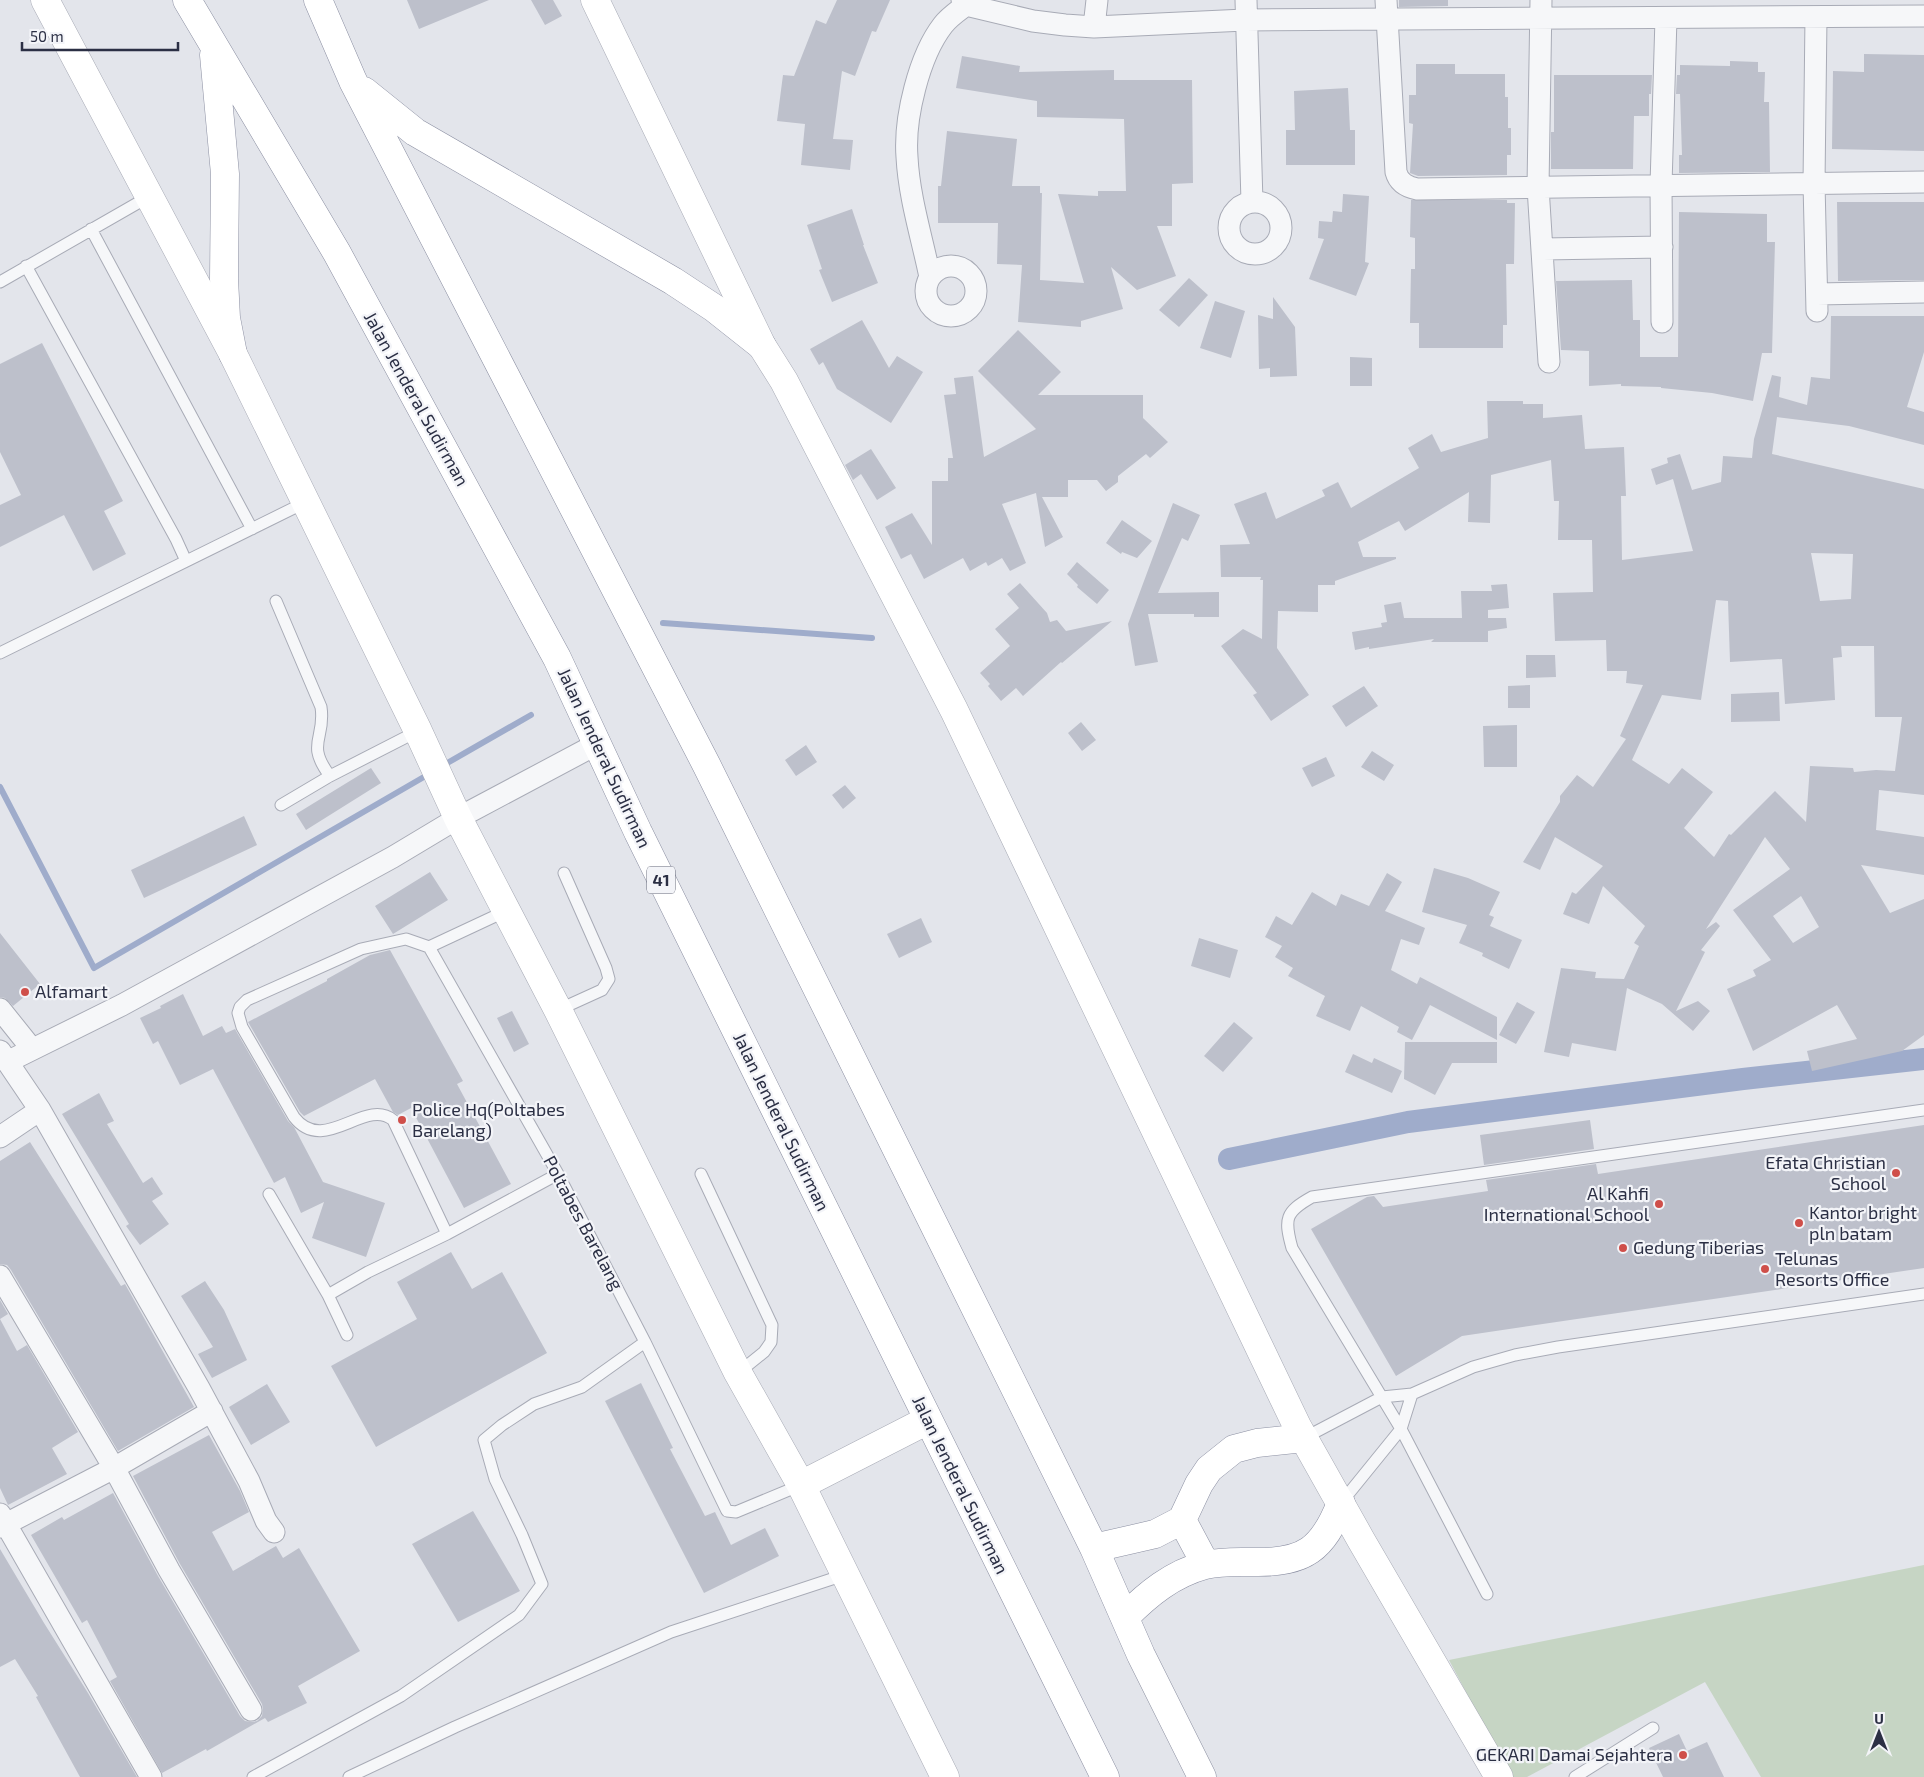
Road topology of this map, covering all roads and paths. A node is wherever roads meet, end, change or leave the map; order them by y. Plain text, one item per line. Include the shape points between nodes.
1 (45, 0) edge
2 (187, 0) edge
3 (318, 0) edge
4 (595, 0) edge
5 (1097, 0) edge
6 (964, 2) edge
7 (1541, 9) edge
8 (1246, 10) edge
9 (1386, 10) edge
10 (1924, 16) edge
11 (1816, 17) junction
12 (1666, 18) junction
13 (1094, 26) junction
14 (213, 44) junction
15 (353, 81) junction
16 (1924, 182) edge
17 (1814, 183) junction
18 (1661, 185) junction
19 (1538, 187) junction
20 (150, 196) junction
21 (1252, 202) dead end
22 (91, 230) junction
23 (1662, 247) junction
24 (1543, 249) junction
25 (26, 266) junction
26 (930, 277) dead end
27 (0, 282) edge
28 (1924, 292) edge
29 (1662, 322) dead end
30 (762, 346) junction
31 (233, 354) junction
32 (1549, 362) dead end
33 (306, 502) junction
34 (252, 529) junction
35 (186, 561) junction
36 (276, 601) dead end
37 (0, 653) edge
38 (423, 742) junction
39 (597, 744) junction
40 (330, 776) junction
41 (280, 805) dead end
42 (458, 818) junction
43 (564, 873) dead end
44 (506, 911) junction
45 (429, 947) junction
46 (0, 1009) edge
47 (558, 1010) junction
48 (32, 1049) junction
49 (4, 1056) edge
50 (40, 1110) junction
51 (1924, 1110) edge
52 (0, 1137) edge
53 (558, 1174) junction
54 (701, 1174) dead end
55 (269, 1194) dead end
56 (447, 1234) junction
57 (0, 1276) edge
58 (1924, 1294) edge
59 (328, 1295) junction
60 (348, 1335) dead end
61 (645, 1342) junction
62 (738, 1373) junction
63 (1412, 1394) junction
64 (1382, 1397) junction
65 (212, 1411) junction
66 (928, 1420) junction
67 (1401, 1430) junction
68 (1304, 1438) junction
69 (114, 1468) junction
70 (801, 1485) junction
71 (1341, 1503) junction
72 (1182, 1520) junction
73 (2, 1522) edge
74 (274, 1532) dead end
75 (1094, 1548) junction
76 (1206, 1564) junction
77 (844, 1575) junction
78 (1487, 1594) dead end
79 (1125, 1617) junction
80 (251, 1710) dead end
81 (1653, 1728) dead end
82 (150, 1777) edge
83 (253, 1777) edge
84 (349, 1777) edge
85 (944, 1777) edge
86 (1105, 1777) edge
87 (1202, 1777) edge
88 (1499, 1777) edge
89 (1575, 1777) edge

1 - 20 main road
2 - 14 main road, Jalan Jenderal Sudirman / 41
3 - 15 main road
4 - 30 main road
5 - 13 street
6 - 13 street via 1033,21
6 - 26 street via 935,37 919,74 909,117 909,173
7 - 9 street
7 - 12 street
7 - 19 street
8 - 9 street
8 - 13 street
8 - 21 street
9 - 19 street via 1398,179 1417,189
10 - 11 street
11 - 12 street
11 - 17 street
12 - 18 street
14 - 31 main road via 226,174 226,318
14 - 39 main road, Jalan Jenderal Sudirman / 41 via 341,262 557,658
15 - 30 main road via 415,132 673,281
15 - 75 main road via 707,766
16 - 17 street
17 - 18 street
17 - 28 street via 1817,303
18 - 19 street
18 - 23 street
19 - 24 street
20 - 22 lane
20 - 31 main road
22 - 25 lane
22 - 34 lane
23 - 24 street
23 - 29 street
24 - 32 street
25 - 27 lane
25 - 35 lane
30 - 68 main road via 784,381 954,710
31 - 33 main road
33 - 34 lane
33 - 38 main road
34 - 35 lane
35 - 37 lane
36 - 40 lane via 321,707 322,723 316,748
38 - 40 lane
38 - 42 main road
39 - 42 street
39 - 66 main road, Jalan Jenderal Sudirman / 41
40 - 41 lane
42 - 44 main road
42 - 48 street via 122,1005
43 - 47 lane via 609,979 602,990
44 - 45 lane
44 - 47 main road
45 - 53 lane, Poltabes Barelang
45 - 56 lane via 406,939 361,950 247,1000 238,1013 242,1027 301,1126 318,1131 368,1116 387,1115 393,1120
46 - 48 street
47 - 62 main road
48 - 49 street
49 - 50 street
50 - 52 street
50 - 65 street
51 - 64 lane via 1312,1198 1297,1206 1288,1218 1287,1231 1292,1248
53 - 56 lane
53 - 61 lane, Poltabes Barelang
54 - 62 lane via 772,1325 771,1342 764,1352
55 - 59 lane
56 - 59 lane
57 - 69 street
58 - 63 lane via 1515,1355 1473,1368
59 - 60 lane
61 - 70 lane, Poltabes Barelang via 728,1511 736,1512
61 - 83 lane via 582,1387 534,1404 484,1440 495,1479 542,1584 519,1616 401,1696
62 - 70 main road
63 - 64 lane
63 - 67 lane
64 - 67 lane
64 - 68 lane
65 - 69 street
65 - 74 street
66 - 70 main road
66 - 86 main road, Jalan Jenderal Sudirman / 41
67 - 71 lane
67 - 78 lane
68 - 71 main road
68 - 72 main road via 1234,1449 1209,1469
69 - 73 street
69 - 80 street
70 - 77 main road
71 - 76 main road via 1326,1536 1318,1546 1304,1554 1280,1561
71 - 88 main road
72 - 75 main road via 1155,1534
72 - 76 main road
73 - 82 street
75 - 79 main road
76 - 79 main road via 1164,1583
77 - 84 lane via 671,1632
77 - 85 main road
79 - 87 main road
81 - 89 lane

